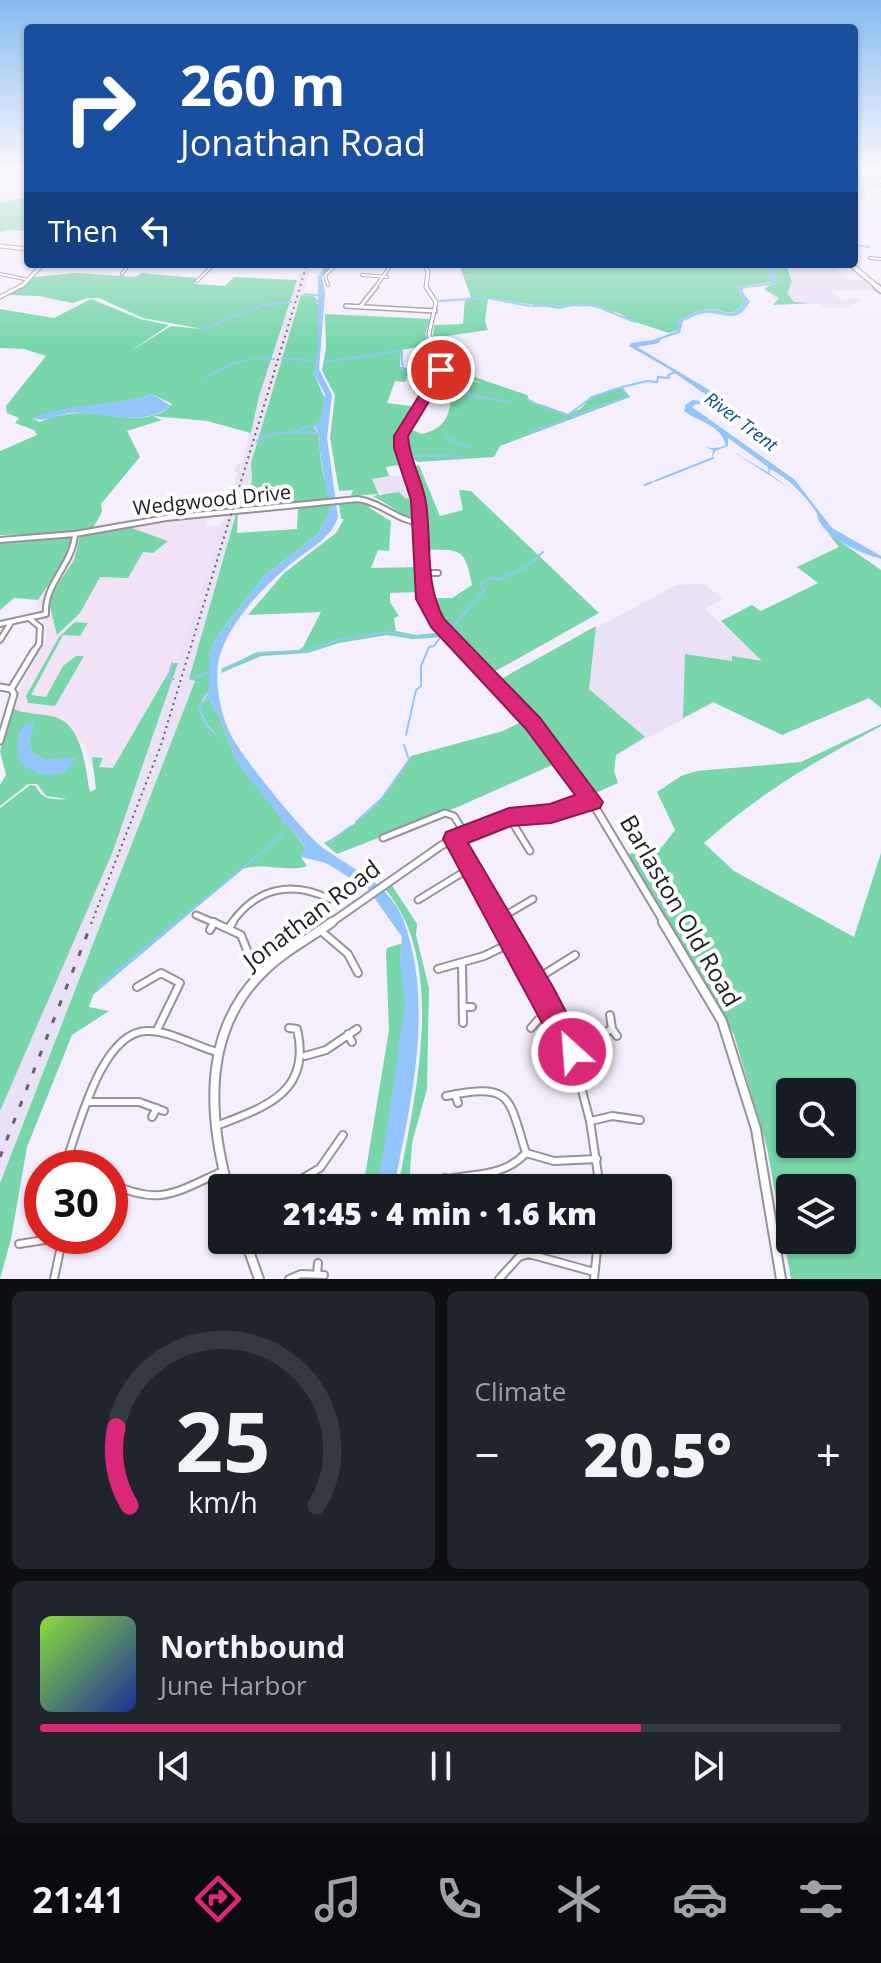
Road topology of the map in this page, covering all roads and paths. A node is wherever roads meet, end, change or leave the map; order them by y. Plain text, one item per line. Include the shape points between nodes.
1 (0, 246) edge
2 (24, 249) edge
3 (870, 258) dead end
4 (881, 259) edge
5 (40, 268) edge
6 (126, 268) edge
7 (210, 268) edge
8 (333, 268) edge
9 (389, 268) dead end
10 (426, 268) edge
11 (858, 268) edge
12 (0, 274) edge
13 (122, 274) dead end
14 (362, 275) dead end
15 (387, 277) junction
16 (29, 280) junction
17 (197, 281) dead end
18 (328, 285) dead end
19 (881, 288) edge
20 (1, 296) edge
21 (346, 306) dead end
22 (360, 307) junction
23 (435, 311) junction
24 (440, 359) junction
25 (418, 361) dead end
26 (421, 523) junction
27 (75, 534) junction
28 (0, 540) edge
29 (422, 573) junction
30 (438, 573) dead end
31 (30, 619) junction
32 (0, 624) edge
33 (10, 624) junction
34 (0, 640) edge
35 (0, 687) edge
36 (11, 689) junction
37 (0, 741) edge
38 (592, 802) junction
39 (509, 817) junction
40 (465, 835) junction
41 (388, 838) dead end
42 (454, 839) junction
43 (530, 847) dead end
44 (470, 868) junction
45 (421, 895) dead end
46 (330, 899) dead end
47 (531, 903) dead end
48 (196, 915) dead end
49 (499, 919) junction
50 (214, 922) junction
51 (229, 928) junction
52 (210, 930) dead end
53 (321, 930) junction
54 (512, 943) junction
55 (571, 959) dead end
56 (462, 963) junction
57 (438, 969) dead end
58 (354, 971) dead end
59 (262, 972) junction
60 (535, 980) junction
61 (137, 987) dead end
62 (463, 1007) junction
63 (472, 1007) dead end
64 (553, 1013) junction
65 (610, 1015) dead end
66 (463, 1023) dead end
67 (532, 1023) dead end
68 (295, 1027) dead end
69 (357, 1029) dead end
70 (157, 1030) junction
71 (348, 1034) junction
72 (352, 1042) dead end
73 (571, 1049) junction
74 (217, 1052) junction
75 (304, 1056) junction
76 (455, 1094) junction
77 (446, 1096) dead end
78 (89, 1102) junction
79 (458, 1103) dead end
80 (635, 1116) dead end
81 (152, 1117) dead end
82 (590, 1121) junction
83 (213, 1127) junction
84 (343, 1135) dead end
85 (71, 1150) edge
86 (526, 1153) junction
87 (597, 1159) junction
88 (223, 1171) junction
89 (224, 1174) edge
90 (315, 1174) edge
91 (485, 1174) edge
92 (599, 1174) edge
93 (128, 1192) edge
94 (24, 1243) edge
95 (19, 1244) dead end
96 (59, 1254) edge
97 (250, 1254) edge
98 (596, 1254) edge
99 (318, 1263) dead end
100 (594, 1276) edge
101 (54, 1279) edge
102 (259, 1279) edge
103 (289, 1279) edge
104 (499, 1279) edge
105 (781, 1279) edge

1 - 2 street
3 - 4 street
5 - 16 street
6 - 13 street
7 - 17 street
8 - 18 street via 325,276
9 - 15 street
10 - 23 street via 425,285 436,302
11 - 19 highway
12 - 16 street
14 - 15 street
15 - 22 street
16 - 20 street
21 - 22 street
22 - 23 street
23 - 24 street via 429,334
24 - 25 street
24 - 26 street, Barlaston Old Road via 440,373 401,436
26 - 27 street, Wedgwood Drive via 405,522 371,500 338,501 166,518
26 - 29 street, Barlaston Old Road
27 - 28 street, Wedgwood Drive
27 - 31 street via 73,554 46,596 46,614
29 - 30 street
29 - 38 street, Barlaston Old Road via 424,599 438,623 533,723
31 - 33 street
31 - 36 street via 40,627 40,640
32 - 33 street
33 - 34 street
35 - 36 street
36 - 37 street
38 - 39 street, Jonathan Road
38 - 105 street, Barlaston Old Road via 722,1021 756,1129
39 - 40 street, Jonathan Road
39 - 43 street
40 - 41 street via 454,816 445,813
40 - 42 street, Jonathan Road
42 - 44 street
42 - 53 street, Jonathan Road
44 - 45 street
44 - 49 street
46 - 51 street via 298,887 257,896 240,908
47 - 49 street
48 - 50 street
49 - 54 street
50 - 51 street
50 - 52 street
51 - 59 street via 246,942 251,960
53 - 58 street via 348,954
53 - 59 street, Jonathan Road
54 - 56 street
54 - 60 street
55 - 60 street
56 - 57 street via 448,962
56 - 62 street
59 - 74 street, Jonathan Road via 232,1012
60 - 64 street
61 - 70 street via 161,973 182,981
62 - 63 street
62 - 66 street
64 - 67 street
64 - 73 street
65 - 73 street via 615,1032
68 - 75 street
69 - 71 street
70 - 74 street
70 - 78 street via 131,1034 116,1044
71 - 72 street
71 - 75 street via 327,1052
73 - 82 street
74 - 83 street, Jonathan Road
75 - 83 street via 293,1082 278,1098
76 - 77 street
76 - 79 street
76 - 86 street via 488,1087 503,1093
78 - 81 street via 123,1100 161,1110
78 - 85 street
80 - 82 street
82 - 87 street
83 - 88 street, Jonathan Road
84 - 90 street
86 - 87 street via 554,1161
86 - 91 street via 505,1172
87 - 92 street
88 - 89 street, Jonathan Road
88 - 93 street via 168,1196
94 - 95 street
96 - 101 street
97 - 102 street
98 - 100 street
99 - 103 street via 320,1275
100 - 104 street via 529,1254 519,1257

